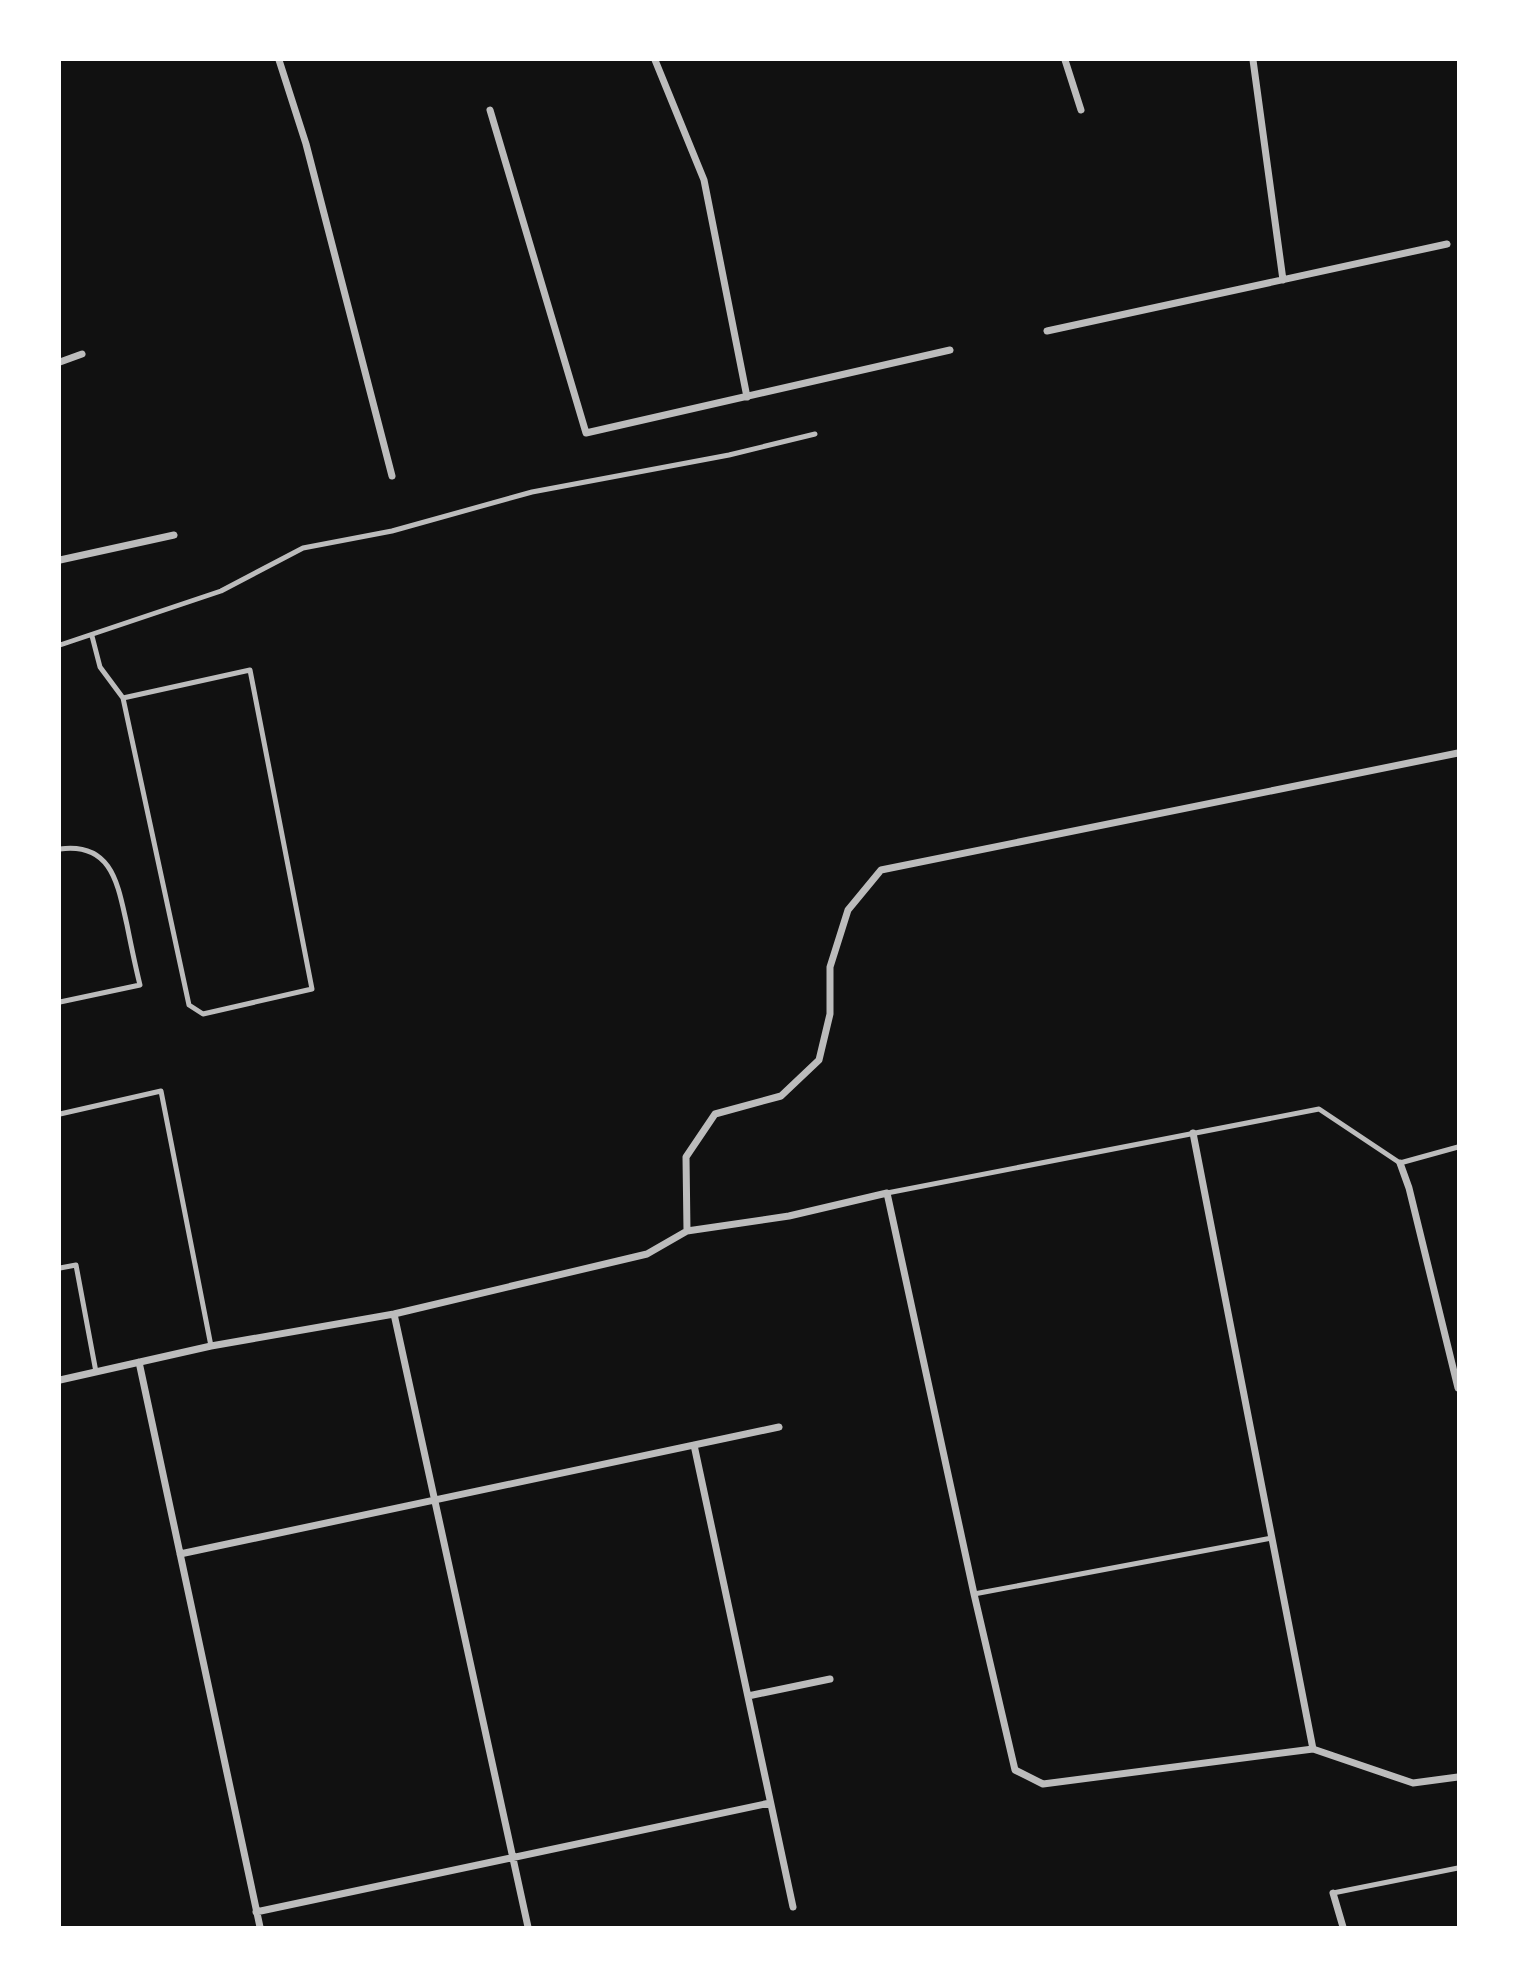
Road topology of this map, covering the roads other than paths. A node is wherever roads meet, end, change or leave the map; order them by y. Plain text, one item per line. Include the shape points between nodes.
1 (279, 60) edge
2 (655, 60) edge
3 (1065, 60) edge
4 (1253, 60) edge
5 (490, 110) dead end
6 (1081, 110) dead end
7 (1447, 244) dead end
8 (1283, 280) junction
9 (1047, 331) dead end
10 (950, 350) dead end
11 (82, 354) dead end
12 (60, 362) edge
13 (747, 397) junction
14 (815, 434) dead end
15 (392, 476) dead end
16 (174, 535) dead end
17 (60, 560) edge
18 (92, 636) junction
19 (60, 645) edge
20 (123, 698) junction
21 (1458, 753) edge
22 (60, 849) edge
23 (60, 1002) edge
24 (60, 1114) edge
25 (1193, 1133) junction
26 (1458, 1147) edge
27 (1400, 1163) junction
28 (887, 1193) junction
29 (687, 1231) junction
30 (60, 1268) edge
31 (394, 1314) junction
32 (211, 1346) junction
33 (139, 1362) junction
34 (96, 1372) junction
35 (60, 1380) edge
36 (1458, 1388) edge
37 (779, 1427) dead end
38 (694, 1445) junction
39 (436, 1500) junction
40 (1272, 1538) junction
41 (180, 1554) junction
42 (974, 1594) junction
43 (830, 1679) dead end
44 (748, 1696) junction
45 (1313, 1749) junction
46 (1458, 1777) edge
47 (770, 1803) junction
48 (512, 1857) junction
49 (1458, 1868) edge
50 (1333, 1894) joint
51 (793, 1908) dead end
52 (256, 1912) junction
53 (260, 1927) edge
54 (528, 1927) edge
55 (1343, 1927) edge

1 - 15 street via 306,144
2 - 13 street via 704,180
3 - 6 street
4 - 8 street
5 - 13 street via 586,433
7 - 8 street
8 - 9 street
10 - 13 street
11 - 12 street
14 - 18 lane via 532,492 392,531 303,548 222,591
16 - 17 street
18 - 19 lane
18 - 20 lane via 100,667
20 - 20 lane via 189,1004 203,1014 312,989 250,670
21 - 29 street via 881,870 848,910 830,967 830,1014 818,1060 781,1096 715,1114 686,1157
22 - 23 lane via 78,849 100,857 117,878 140,985
24 - 32 lane via 161,1091
25 - 27 lane via 1320,1109
25 - 28 lane
25 - 40 street
26 - 27 lane
27 - 36 street
28 - 29 street via 789,1216
28 - 42 street
29 - 31 street via 647,1254
30 - 34 lane via 76,1265
31 - 32 street
31 - 39 street
32 - 33 street
33 - 34 street
33 - 41 street
34 - 35 street
37 - 38 street
38 - 39 street
38 - 44 street
39 - 41 street
39 - 48 street
40 - 42 lane
40 - 45 street
41 - 52 street
42 - 45 street via 1015,1770 1043,1784
43 - 44 street
44 - 47 street
45 - 46 street via 1413,1783
47 - 48 street
47 - 51 street
48 - 52 street
48 - 54 street
49 - 50 lane
50 - 55 street
52 - 53 street

